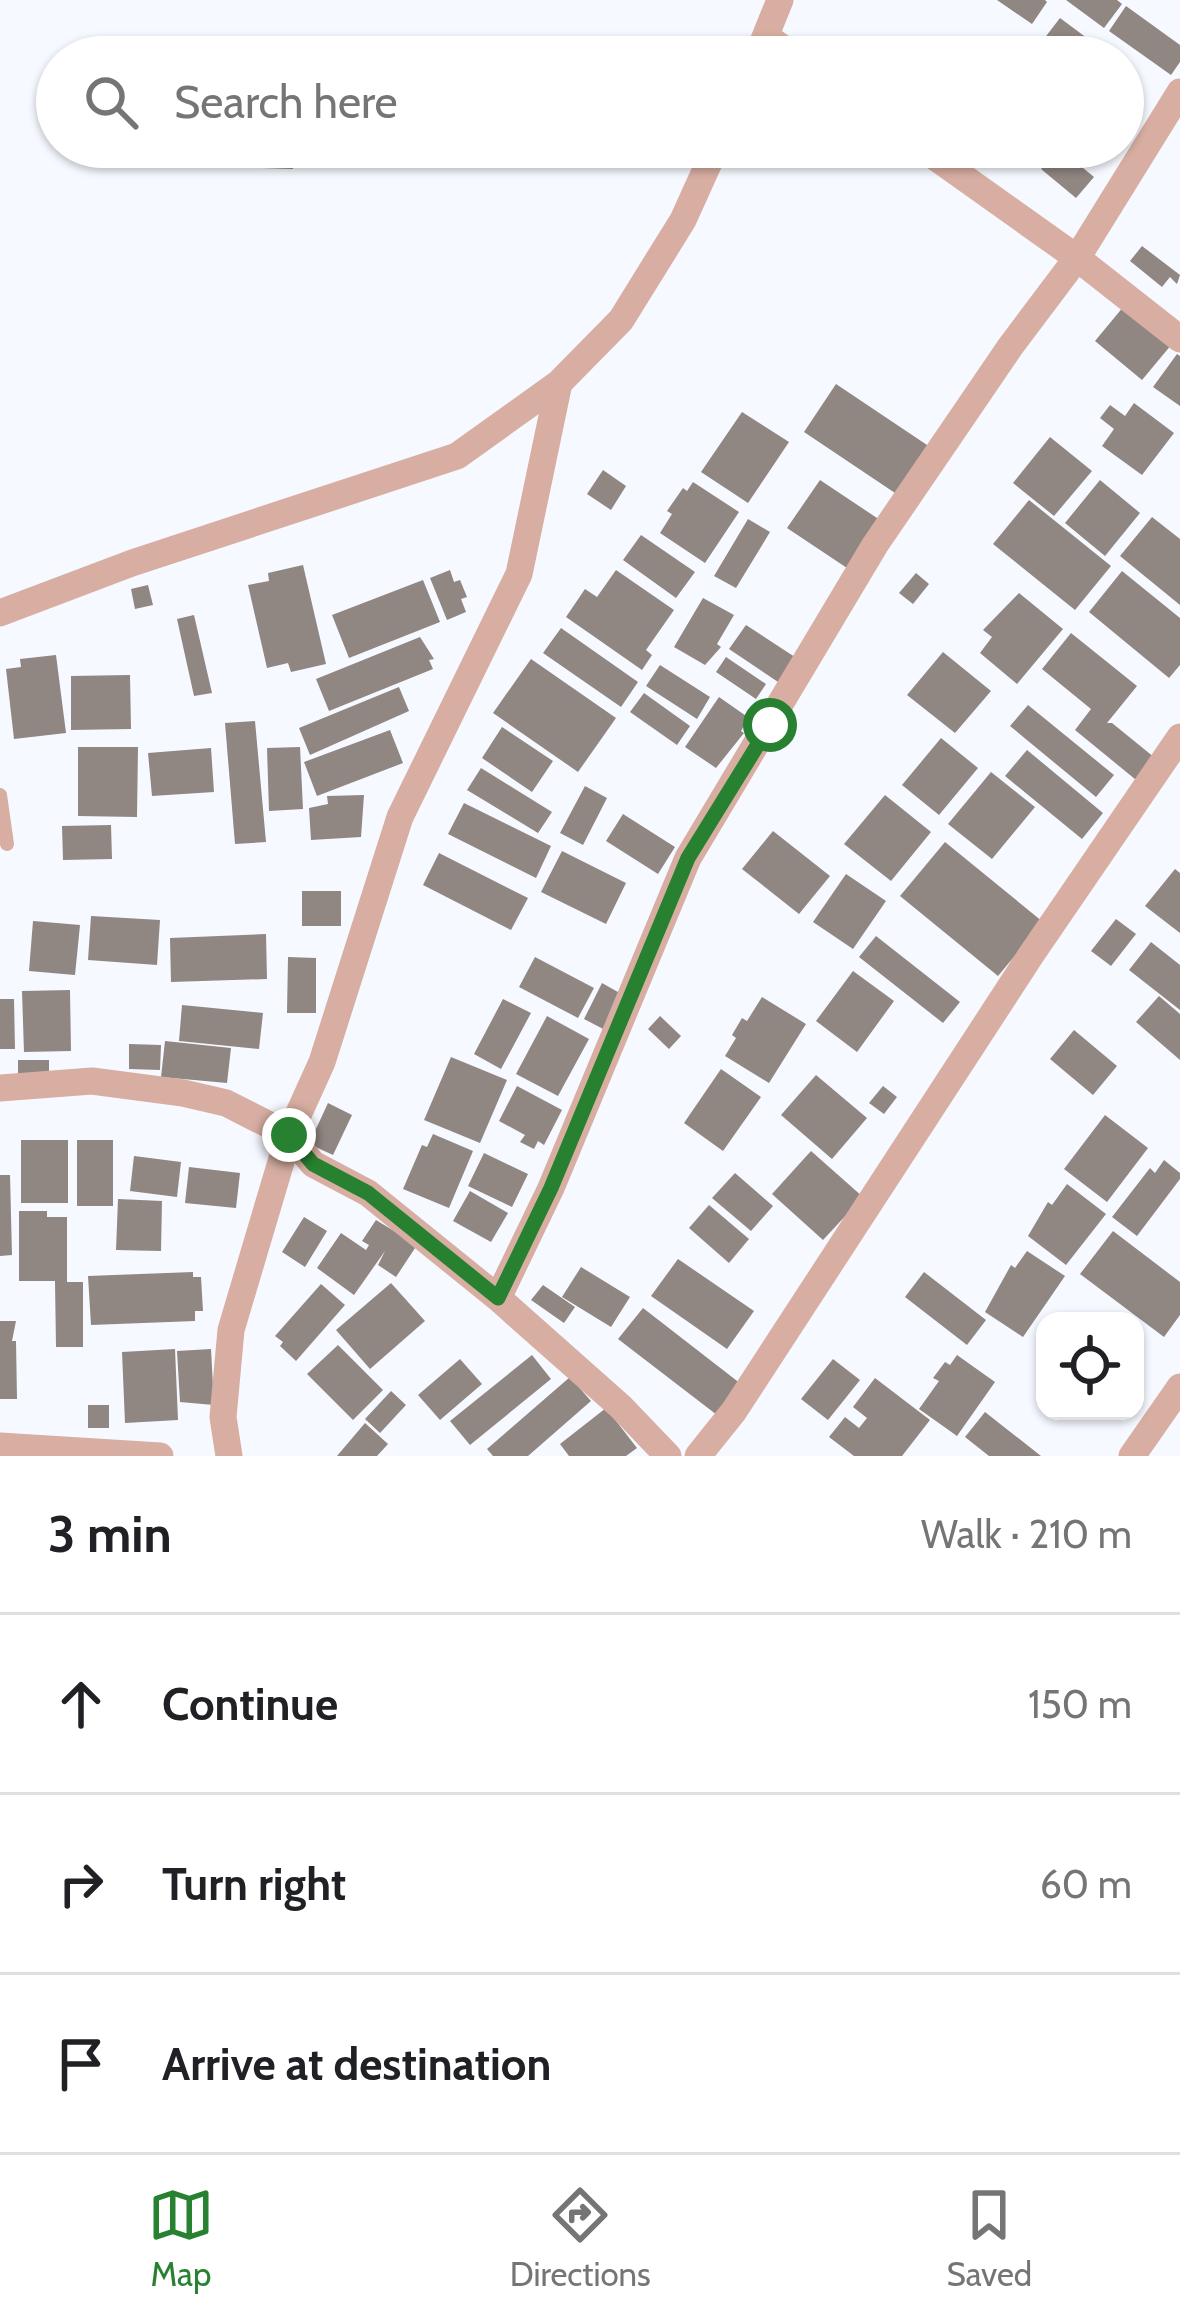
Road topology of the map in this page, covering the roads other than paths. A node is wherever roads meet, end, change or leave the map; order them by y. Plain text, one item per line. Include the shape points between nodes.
1 (780, 0) edge
2 (766, 36) edge
3 (1180, 92) edge
4 (1144, 149) edge
5 (707, 168) edge
6 (950, 168) edge
7 (1132, 168) edge
8 (1076, 258) junction
9 (1180, 339) edge
10 (559, 383) junction
11 (0, 613) edge
12 (1180, 737) edge
13 (0, 795) edge
14 (7, 844) dead end
15 (0, 1088) edge
16 (289, 1135) junction
17 (498, 1298) junction
18 (1180, 1387) edge
19 (0, 1445) edge
20 (160, 1456) edge
21 (229, 1456) edge
22 (668, 1456) edge
23 (698, 1456) edge
24 (1132, 1456) edge

1 - 2 street
3 - 4 street
5 - 10 street via 621,320
6 - 8 street
7 - 8 street
8 - 9 street
8 - 17 street via 875,545 688,858
10 - 11 street via 457,456
10 - 16 street via 519,574 400,817 322,1062
12 - 23 street
13 - 14 lane
15 - 16 street via 92,1082 183,1094 226,1102
16 - 17 street via 313,1164 368,1193
16 - 21 street via 230,1330 223,1417
17 - 22 street
18 - 24 street
19 - 20 street

